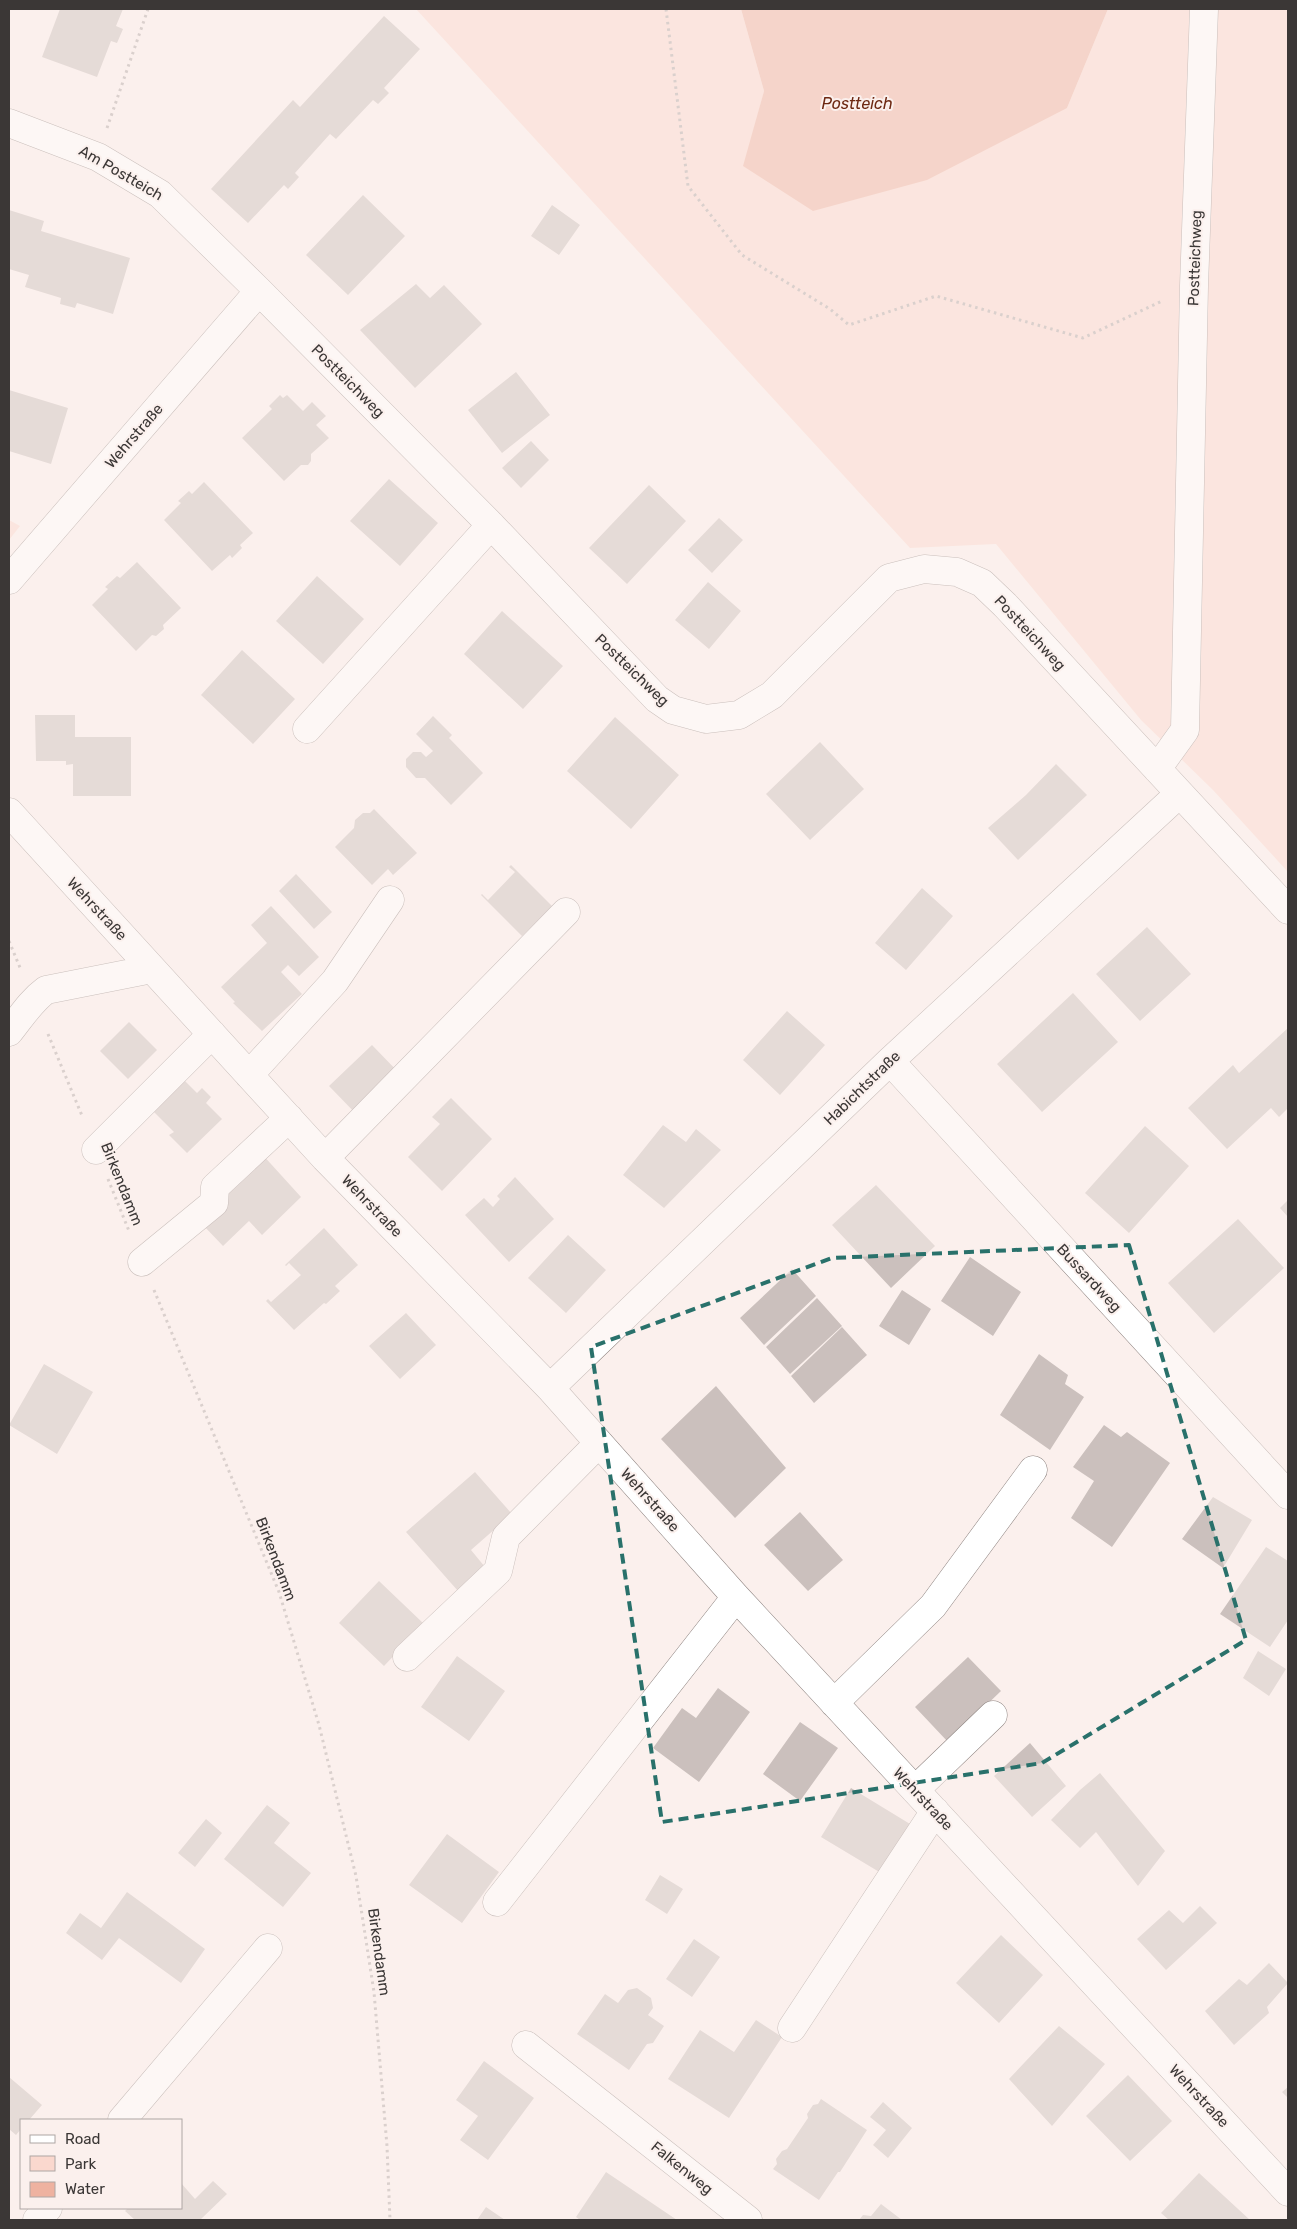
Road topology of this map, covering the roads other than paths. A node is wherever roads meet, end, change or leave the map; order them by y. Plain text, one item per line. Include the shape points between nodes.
1 (1204, 9) edge
2 (9, 124) edge
3 (260, 291) junction
4 (491, 525) junction
5 (9, 580) edge
6 (307, 728) dead end
7 (1158, 769) junction
8 (1179, 794) junction
9 (10, 818) edge
10 (390, 900) dead end
11 (1288, 910) edge
12 (566, 912) dead end
13 (152, 969) junction
14 (9, 1032) edge
15 (212, 1034) junction
16 (890, 1061) junction
17 (249, 1075) junction
18 (289, 1118) junction
19 (96, 1150) road end
20 (325, 1158) junction
21 (142, 1262) road end
22 (550, 1388) junction
23 (599, 1443) junction
24 (1033, 1470) dead end
25 (1288, 1495) edge
26 (736, 1597) junction
27 (407, 1657) dead end
28 (834, 1703) junction
29 (992, 1715) dead end
30 (914, 1790) junction
31 (934, 1811) junction
32 (497, 1902) dead end
33 (268, 1948) dead end
34 (792, 2028) dead end
35 (526, 2045) dead end
36 (123, 2119) edge
37 (1288, 2192) edge
38 (47, 2209) edge
39 (37, 2220) edge
40 (748, 2220) edge

1 - 7 street, Postteichweg via 1194,286 1185,730
2 - 3 street, Am Postteich via 98,156 160,194
3 - 4 street, Postteichweg
3 - 5 street, Wehrstraße
4 - 6 street
4 - 7 street, Postteichweg via 657,699 673,710 706,720 739,716 772,695 889,578 924,570 957,572 982,583 1005,605
7 - 8 street, Postteichweg
8 - 11 street, Postteichweg
8 - 16 street, Habichtstraße
9 - 13 street, Wehrstraße
10 - 17 street via 334,981
12 - 20 street
13 - 14 street via 46,990 33,1000
13 - 15 street, Wehrstraße
15 - 17 street, Wehrstraße
15 - 19 street
16 - 22 street, Habichtstraße
16 - 25 street, Bussardweg
17 - 18 street, Wehrstraße
18 - 20 street, Wehrstraße
18 - 21 street via 215,1187 214,1203
20 - 22 street, Wehrstraße
22 - 23 street, Wehrstraße
23 - 26 street, Wehrstraße
23 - 27 street via 506,1537 498,1571
24 - 28 street via 933,1606
26 - 28 street, Wehrstraße
26 - 32 street
28 - 30 street, Wehrstraße
29 - 30 street
30 - 31 street, Wehrstraße
31 - 34 street
31 - 37 street, Wehrstraße
33 - 36 street
35 - 40 street, Falkenweg
38 - 39 street

